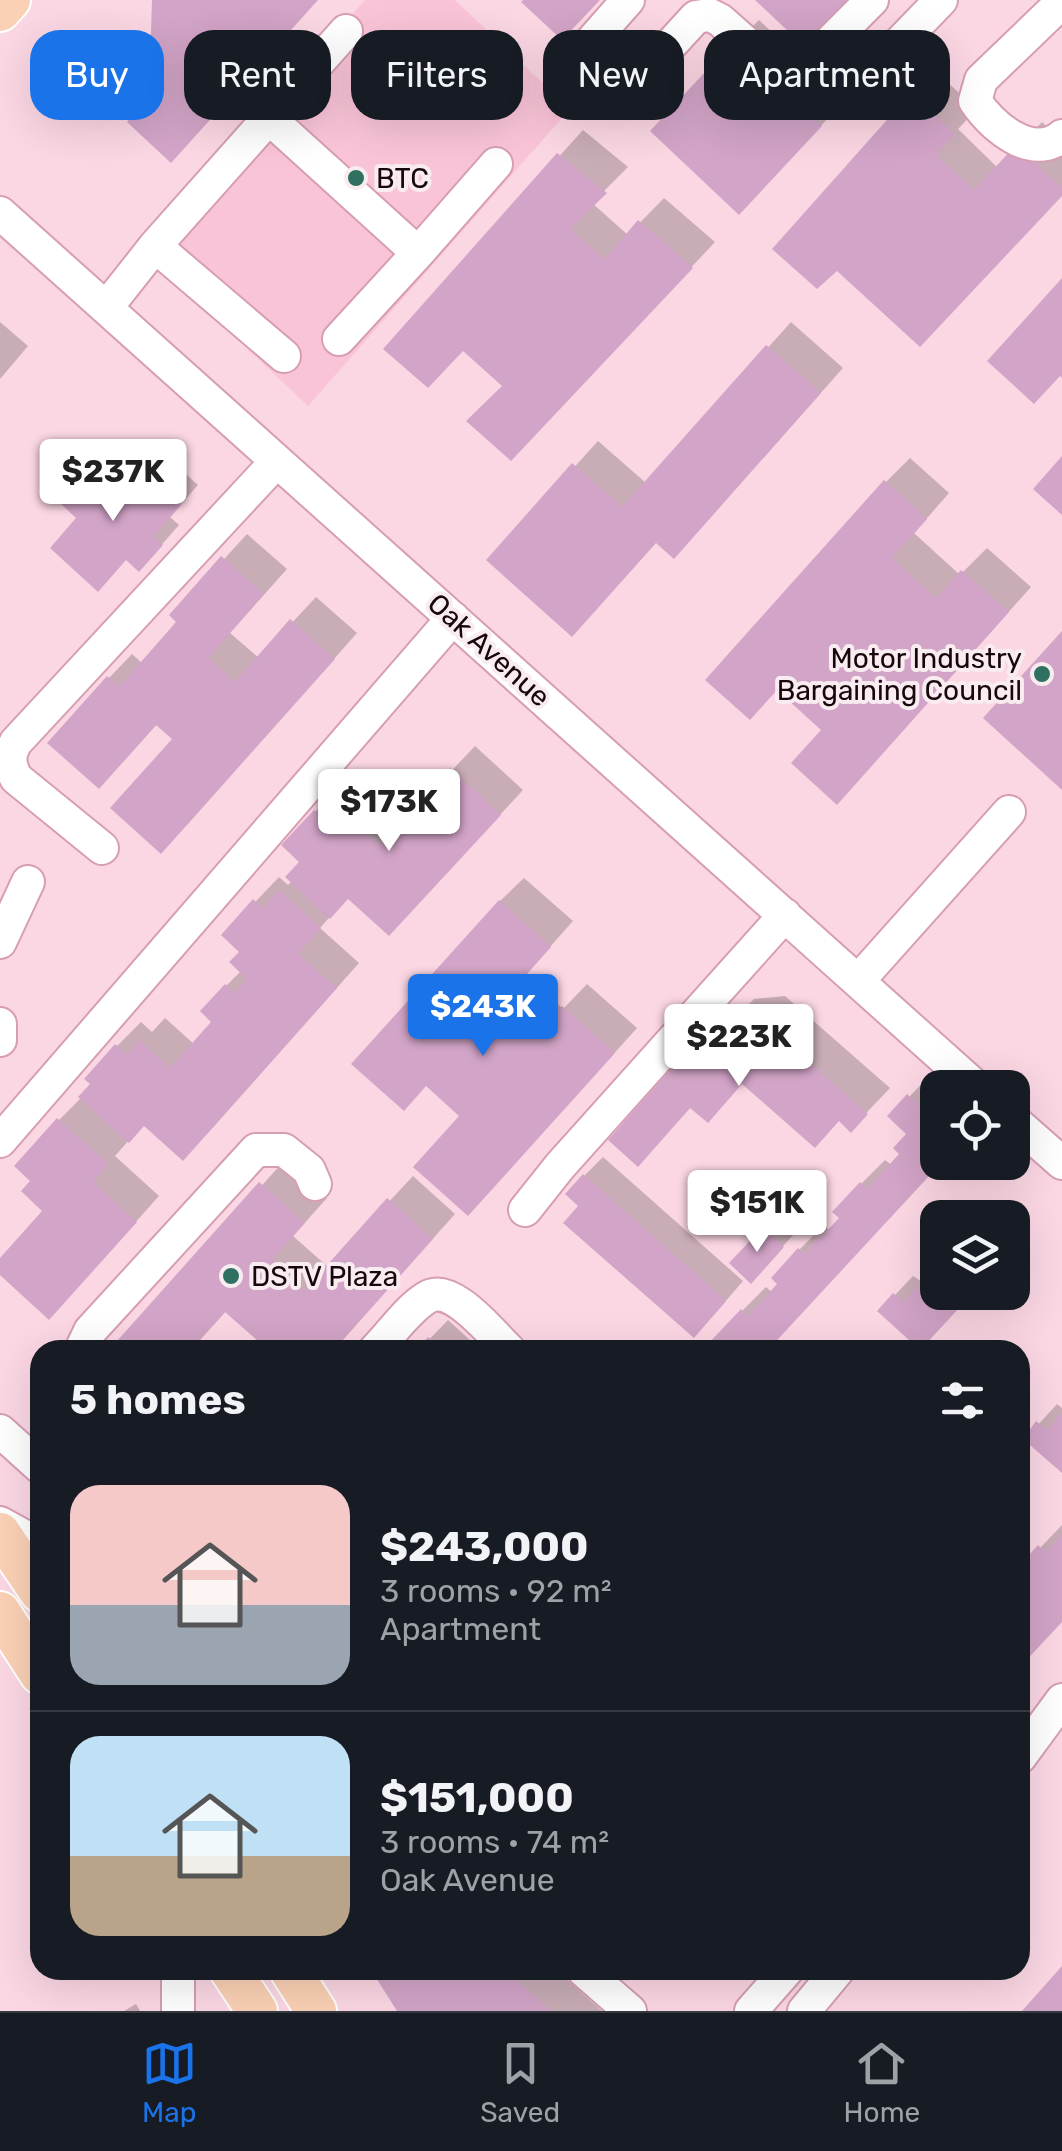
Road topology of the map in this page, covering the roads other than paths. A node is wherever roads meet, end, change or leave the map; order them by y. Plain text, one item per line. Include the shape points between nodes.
1 (10, 0) edge
2 (628, 0) edge
3 (872, 0) edge
4 (941, 0) edge
5 (1062, 2) edge
6 (0, 11) edge
7 (601, 30) edge
8 (683, 30) edge
9 (842, 30) edge
10 (346, 31) dead end
11 (331, 48) edge
12 (267, 120) edge
13 (271, 120) edge
14 (1062, 136) edge
15 (496, 164) dead end
16 (0, 213) edge
17 (155, 246) junction
18 (418, 254) junction
19 (106, 308) junction
20 (339, 339) dead end
21 (284, 356) dead end
22 (277, 461) junction
23 (452, 618) junction
24 (1009, 812) dead end
25 (102, 848) dead end
26 (28, 882) dead end
27 (785, 915) junction
28 (0, 942) edge
29 (858, 980) junction
30 (0, 1024) edge
31 (0, 1040) edge
32 (958, 1070) edge
33 (1030, 1135) edge
34 (0, 1141) edge
35 (1062, 1163) edge
36 (315, 1184) dead end
37 (525, 1210) dead end
38 (86, 1340) edge
39 (385, 1340) edge
40 (499, 1340) edge
41 (0, 1431) edge
42 (30, 1457) edge
43 (0, 1523) edge
44 (0, 1533) edge
45 (30, 1540) edge
46 (30, 1577) edge
47 (0, 1612) edge
48 (30, 1658) edge
49 (1062, 1682) edge
50 (1062, 1700) edge
51 (1030, 1709) edge
52 (1030, 1743) edge
53 (178, 1980) edge
54 (237, 1980) edge
55 (296, 1980) edge
56 (595, 1980) edge
57 (778, 1980) edge
58 (830, 1980) edge
59 (178, 2011) edge
60 (257, 2011) edge
61 (316, 2011) edge
62 (630, 2011) edge
63 (751, 2011) edge
64 (804, 2011) edge

1 - 6 main road
2 - 7 street
3 - 9 street
4 - 8 street via 848,96 830,102 806,96 710,14 696,16
5 - 14 street via 981,80 975,101 1022,143 1037,146
10 - 11 street
12 - 17 street
13 - 18 street
15 - 18 street
16 - 19 street, Oak Avenue
17 - 19 street
17 - 21 street
18 - 20 street
19 - 22 street, Oak Avenue
22 - 23 street, Oak Avenue
22 - 25 street via 10,754 16,778
23 - 27 street, Oak Avenue
23 - 34 street
24 - 29 street
26 - 28 street
27 - 29 street, Oak Avenue
27 - 37 street
29 - 32 street, Oak Avenue
30 - 31 street
33 - 35 street
36 - 38 street via 284,1150 256,1150
39 - 40 street via 428,1296 441,1294 458,1301
41 - 42 street
43 - 45 street
44 - 46 main road
47 - 48 main road
49 - 51 street
50 - 52 street
53 - 59 street
54 - 60 main road
55 - 61 main road
56 - 62 street
57 - 63 street
58 - 64 street

